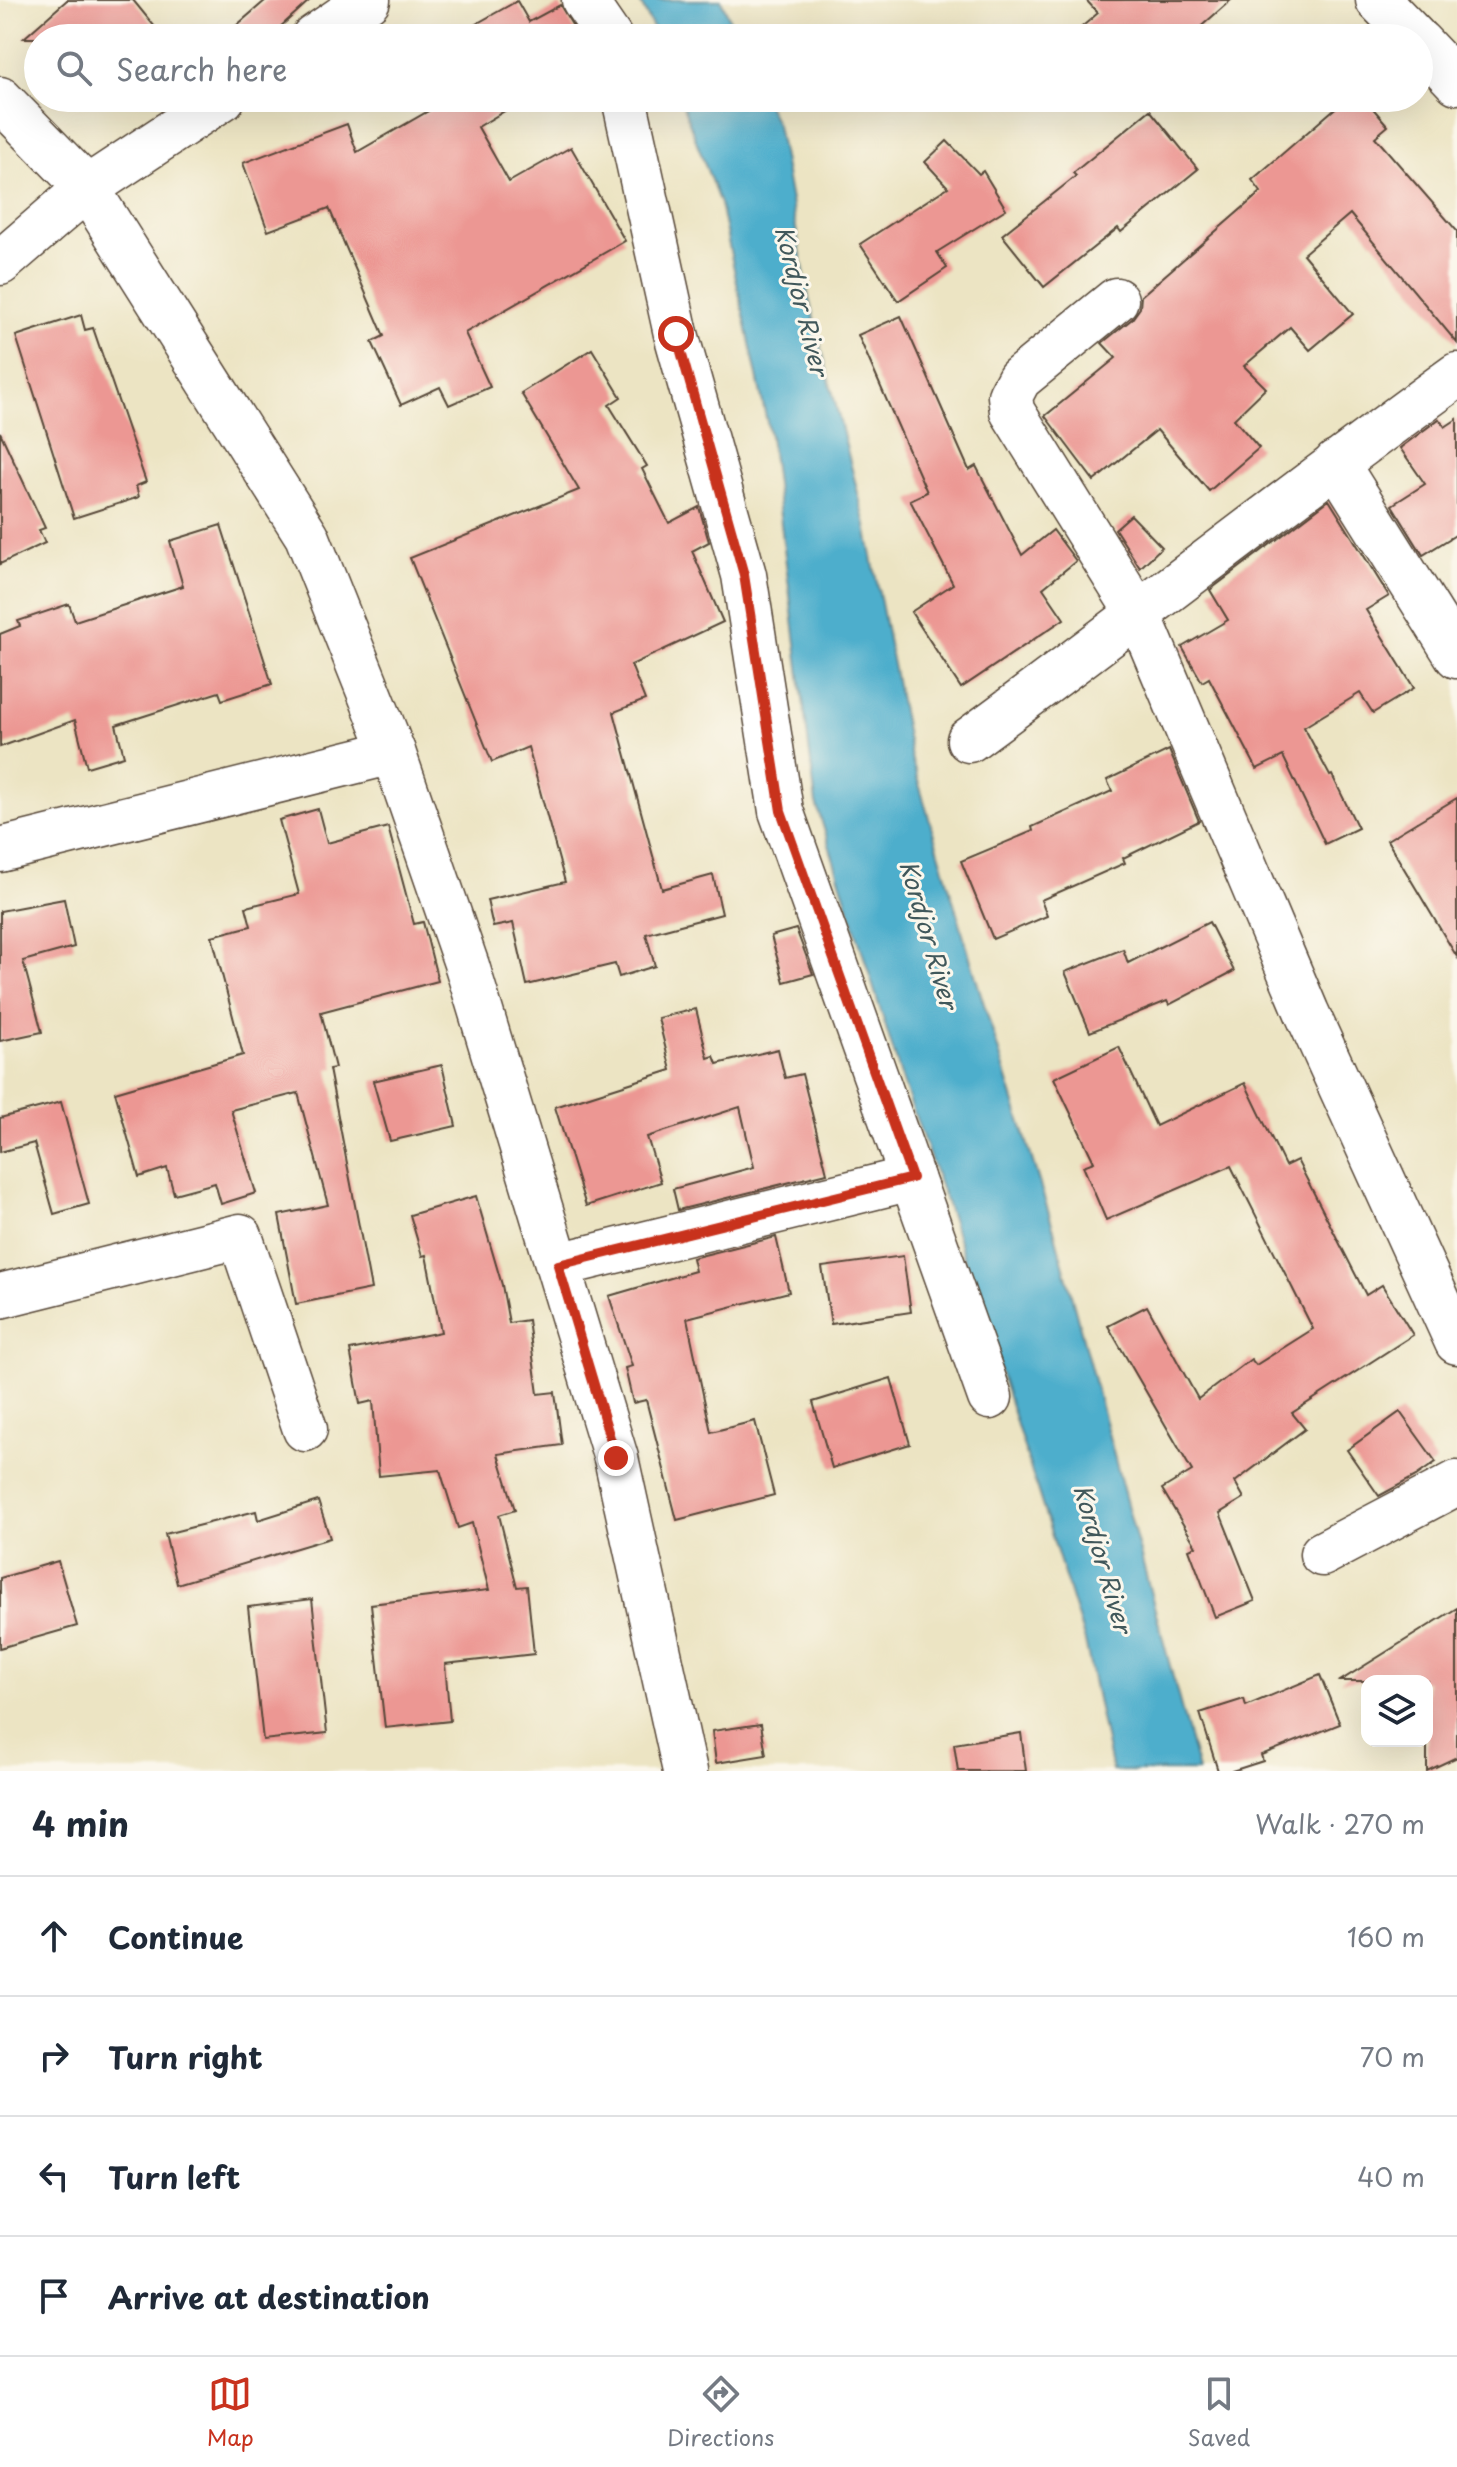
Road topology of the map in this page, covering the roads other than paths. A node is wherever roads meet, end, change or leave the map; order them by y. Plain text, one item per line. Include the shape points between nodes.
1 (368, 0) edge
2 (584, 0) edge
3 (1378, 0) edge
4 (333, 24) edge
5 (600, 24) edge
6 (1401, 24) edge
7 (1433, 57) edge
8 (1457, 82) edge
9 (0, 99) edge
10 (202, 112) edge
11 (627, 112) edge
12 (87, 188) junction
13 (0, 263) edge
14 (1116, 300) dead end
15 (1457, 375) edge
16 (1336, 463) junction
17 (1139, 615) junction
18 (1457, 656) edge
19 (969, 740) dead end
20 (393, 752) junction
21 (0, 850) edge
22 (912, 1178) junction
23 (558, 1265) junction
24 (0, 1296) edge
25 (1457, 1342) edge
26 (990, 1397) dead end
27 (305, 1429) dead end
28 (1457, 1483) edge
29 (1322, 1554) dead end
30 (685, 1771) edge

1 - 4 street
2 - 5 street
3 - 6 street
7 - 8 street
9 - 12 street
10 - 12 street
11 - 22 street via 676,334 744,575 781,811
12 - 13 street
12 - 20 street via 307,536
14 - 17 street via 1019,379 1010,396 1012,411
15 - 16 street
16 - 17 street
16 - 18 street
17 - 19 street
17 - 25 street via 1307,1013
20 - 21 street
20 - 23 street via 467,966
22 - 23 street
22 - 26 street
23 - 30 street via 616,1458
24 - 27 street via 240,1236
28 - 29 street

